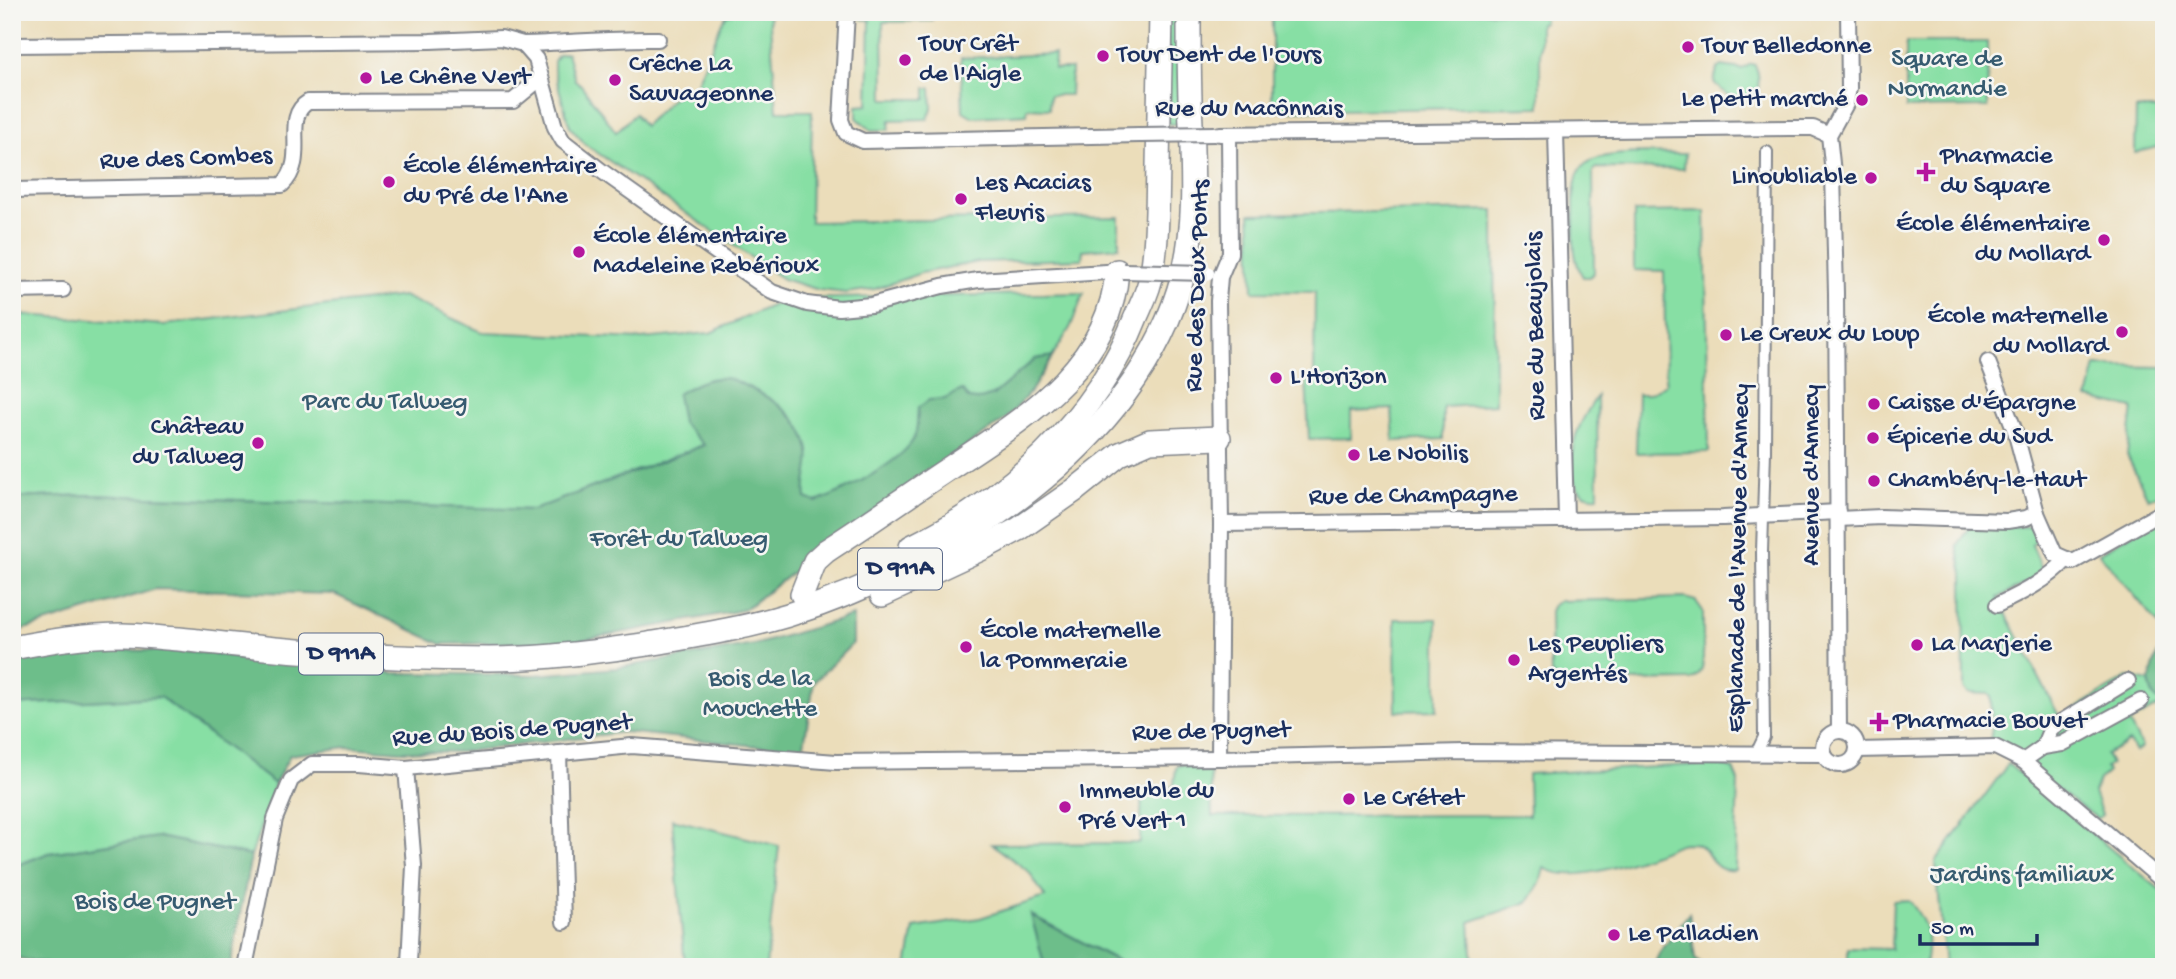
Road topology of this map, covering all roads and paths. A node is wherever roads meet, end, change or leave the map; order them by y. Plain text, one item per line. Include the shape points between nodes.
1 (847, 12) edge
2 (1161, 12) edge
3 (1189, 12) edge
4 (1848, 12) edge
5 (658, 39) dead end
6 (523, 44) junction
7 (12, 45) edge
8 (541, 78) junction
9 (1556, 131) junction
10 (1222, 134) junction
11 (1829, 135) junction
12 (1767, 152) dead end
13 (12, 190) edge
14 (1120, 271) junction
15 (1213, 275) junction
16 (63, 290) dead end
17 (12, 291) edge
18 (1987, 362) dead end
19 (1219, 438) junction
20 (2164, 511) edge
21 (2037, 513) junction
22 (1763, 516) junction
23 (1838, 516) junction
24 (1566, 519) junction
25 (1221, 524) junction
26 (2067, 559) junction
27 (802, 594) junction
28 (1997, 605) dead end
29 (670, 640) junction
30 (12, 648) edge
31 (2128, 681) dead end
32 (2141, 701) dead end
33 (1839, 731) junction
34 (2043, 747) junction
35 (1857, 750) junction
36 (681, 751) joint
37 (559, 753) junction
38 (1749, 754) junction
39 (1824, 754) junction
40 (1219, 758) junction
41 (2023, 761) junction
42 (406, 768) junction
43 (2164, 883) edge
44 (564, 922) dead end
45 (409, 963) dead end
46 (245, 967) edge

1 - 10 street, Rue du Macônnais, bridge via 841,120 846,133 863,141
2 - 27 main road, D 911A via 1152,273 1112,369 1046,452 1003,490 917,544
3 - 29 main road, D 911A via 1194,186 1189,246 1164,330 1118,404 1065,460 1015,500 910,565 790,614 721,633
4 - 11 street via 1849,88 1846,104
5 - 6 street
6 - 7 street via 501,38
6 - 8 street via 537,59
8 - 13 street, Rue des Combes via 513,101 308,102 296,114 296,164 282,185
8 - 14 street via 555,127 564,141 772,292 807,304 871,305 978,279
9 - 10 street, Rue du Macônnais
9 - 11 street, Rue du Macônnais via 1813,128
9 - 24 street, Rue du Beaujolais
10 - 15 street, Rue des Deux Ponts via 1230,253
11 - 23 street, Avenue d'Annecy
12 - 22 street, Esplanade de l'Avenue d'Annecy
14 - 15 street, bridge
14 - 27 main road via 1109,315 1068,378 1034,410 826,551 815,561
15 - 19 street, Rue des Deux Ponts via 1218,301
16 - 17 street
18 - 21 street via 2015,431
19 - 25 street, Rue des Deux Ponts
19 - 29 main road via 1150,441 1120,454 1018,529 825,617 723,645
20 - 26 street via 2073,562
21 - 23 street, Rue de Champagne via 2007,521
21 - 26 street via 2054,554
22 - 23 street, Rue de Champagne
22 - 24 street, Rue de Champagne
22 - 38 street, Esplanade de l'Avenue d'Annecy via 1765,737
23 - 33 street, Avenue d'Annecy
24 - 25 street, Rue de Champagne
25 - 40 street
26 - 28 street via 2026,591
27 - 29 main road, D 911A via 709,622
29 - 30 main road, D 911A via 538,658 488,659 297,651 127,635 71,637
31 - 34 street via 2051,727
32 - 34 street via 2062,744
33 - 35 street via 1852,736
33 - 39 street via 1826,739
34 - 41 street
35 - 39 street via 1852,760 1842,765 1831,763
35 - 41 street via 1994,747
36 - 37 street, Rue du Bois de Pugnet via 632,746
36 - 40 street, Rue de Pugnet via 836,762
37 - 42 street, Rue du Bois de Pugnet
37 - 44 street
38 - 39 street
38 - 40 street, Rue de Pugnet via 1463,751
41 - 43 street
42 - 45 street via 414,866
42 - 46 street, Rue du Bois de Pugnet via 312,764 291,780 275,819

